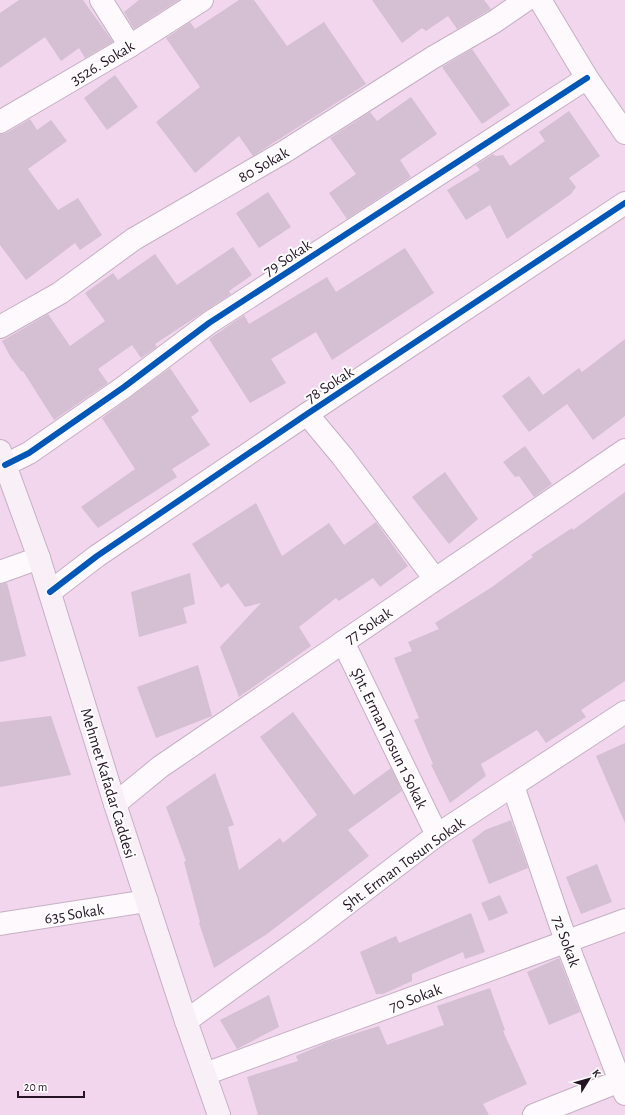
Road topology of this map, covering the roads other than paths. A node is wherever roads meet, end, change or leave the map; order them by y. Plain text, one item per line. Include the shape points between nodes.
1 (101, 0) edge
2 (202, 0) edge
3 (526, 0) edge
4 (540, 0) edge
5 (130, 46) junction
6 (587, 78) junction
7 (0, 122) edge
8 (625, 133) edge
9 (625, 203) edge
10 (0, 327) edge
11 (307, 414) junction
12 (625, 450) edge
13 (3, 458) edge
14 (39, 558) junction
15 (0, 572) edge
16 (435, 579) junction
17 (50, 592) junction
18 (344, 642) junction
19 (625, 712) edge
20 (513, 786) junction
21 (115, 804) junction
22 (437, 835) junction
23 (147, 901) junction
24 (625, 920) edge
25 (0, 924) edge
26 (566, 941) junction
27 (186, 1021) junction
28 (205, 1074) junction
29 (623, 1085) edge
30 (214, 1114) edge
31 (534, 1115) edge

1 - 5 street
2 - 5 street, 3526. Sokak
3 - 10 street, 80 Sokak via 284,152 134,239 60,293
4 - 6 street
5 - 7 street, 3526. Sokak
6 - 8 street
6 - 13 street, 79 Sokak via 209,323 29,453
9 - 11 street, 78 Sokak
11 - 16 street
11 - 17 street, 78 Sokak via 97,556
12 - 16 street, 77 Sokak
13 - 14 main road, Mehmet Kafadar Caddesi
14 - 15 street
14 - 17 main road, Mehmet Kafadar Caddesi
16 - 18 street, 77 Sokak
17 - 21 main road, Mehmet Kafadar Caddesi
18 - 21 street, 77 Sokak via 160,767
18 - 22 street, Şht. Erman Tosun 1 Sokak
19 - 20 street, Şht. Erman Tosun Sokak
20 - 22 street, Şht. Erman Tosun Sokak
20 - 26 street, 72 Sokak
21 - 23 main road, Mehmet Kafadar Caddesi
22 - 27 street, Şht. Erman Tosun Sokak via 310,932
23 - 25 street, 635 Sokak
23 - 27 main road, Mehmet Kafadar Caddesi
24 - 26 street, 70 Sokak
26 - 28 street, 70 Sokak
26 - 29 street, 72 Sokak
27 - 28 main road, Mehmet Kafadar Caddesi
28 - 30 main road, Mehmet Kafadar Caddesi
29 - 31 street

